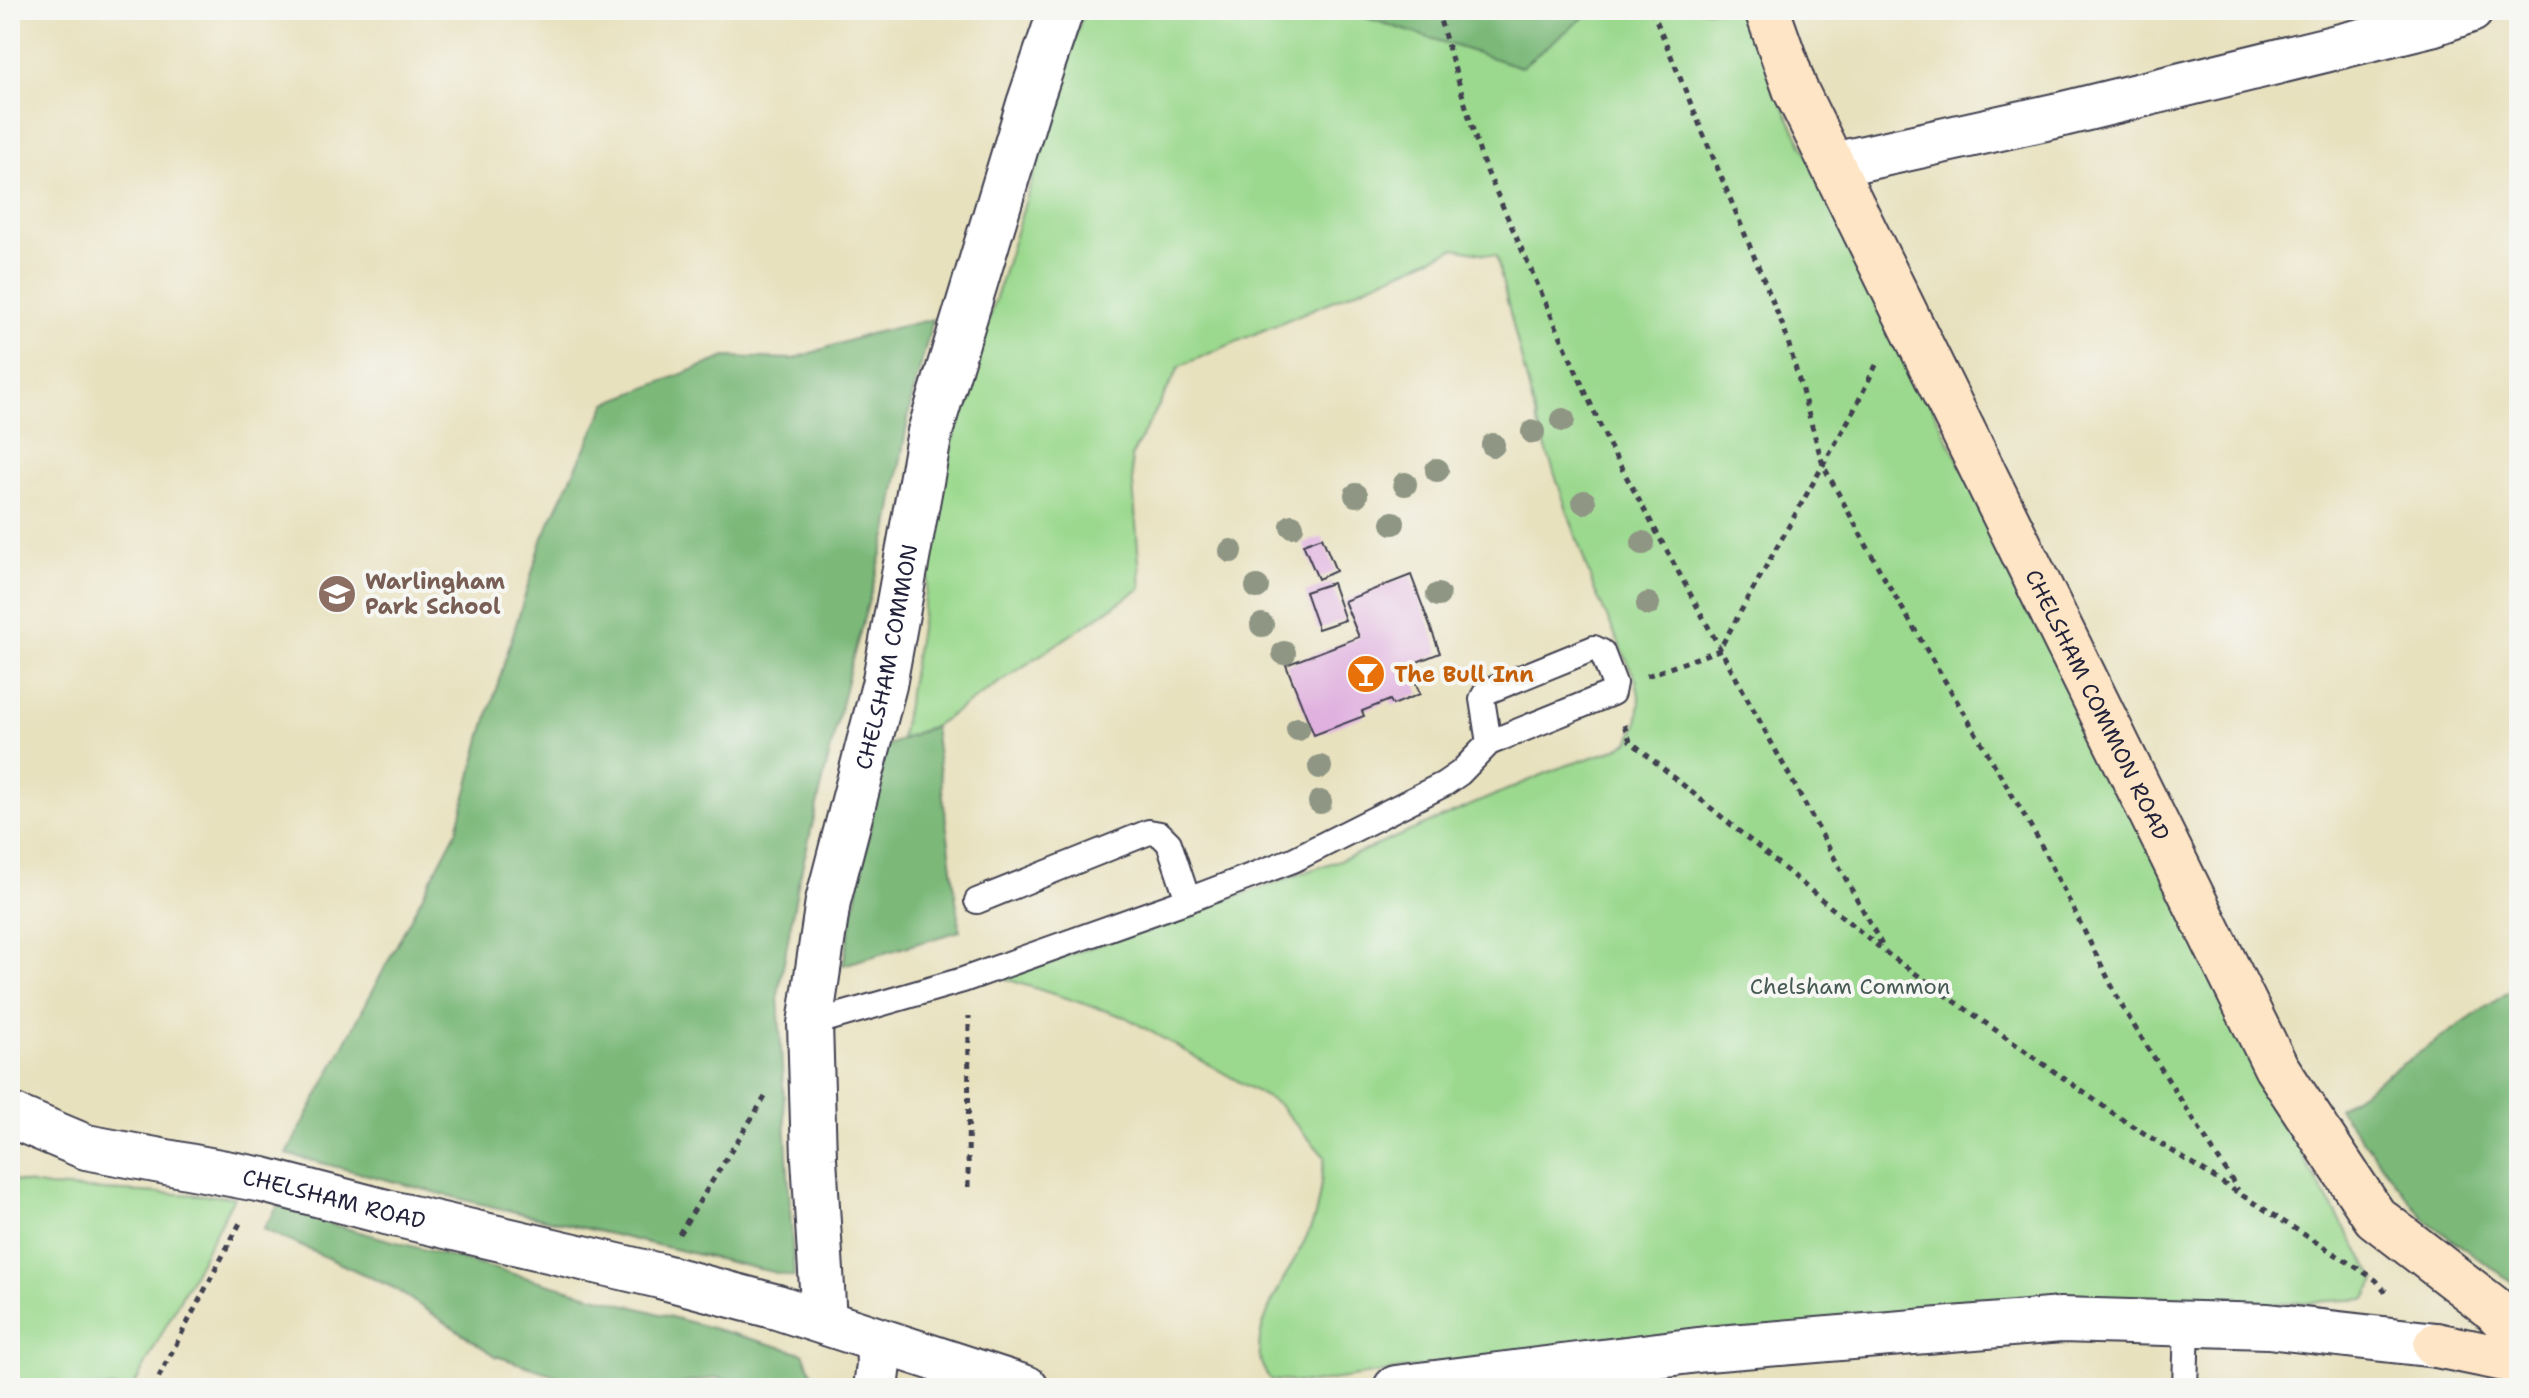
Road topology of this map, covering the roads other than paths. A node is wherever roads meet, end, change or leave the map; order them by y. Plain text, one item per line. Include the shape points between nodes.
1 (1061, 10) edge
2 (1767, 10) edge
3 (2471, 10) edge
4 (1833, 165) junction
5 (1489, 743) junction
6 (1188, 900) junction
7 (977, 901) dead end
8 (810, 1024) junction
9 (10, 1115) edge
10 (824, 1320) junction
11 (2187, 1324) junction
12 (2519, 1335) edge
13 (878, 1341) junction
14 (2519, 1362) edge
15 (876, 1388) edge
16 (1026, 1388) edge
17 (1396, 1388) edge
18 (2185, 1388) edge

1 - 8 street, CHELSHAM COMMON via 930,432 884,685 828,901
2 - 4 street, CHELSHAM COMMON ROAD via 1795,89
3 - 4 street via 2059,115
4 - 12 street, CHELSHAM COMMON ROAD via 2276,1067 2375,1217 2492,1307
5 - 5 lane via 1612,693 1614,683 1602,652 1594,648 1486,692 1482,699
5 - 6 lane via 1444,784 1293,860
6 - 7 lane via 1169,843 1149,832
6 - 8 lane via 963,980
8 - 10 street, CHELSHAM COMMON
9 - 10 street, CHELSHAM ROAD via 86,1147 263,1180 386,1212 667,1260
10 - 13 street
11 - 14 street via 2268,1326 2436,1345
11 - 17 street via 2045,1321 1706,1349
11 - 18 lane
13 - 15 street
13 - 16 street

